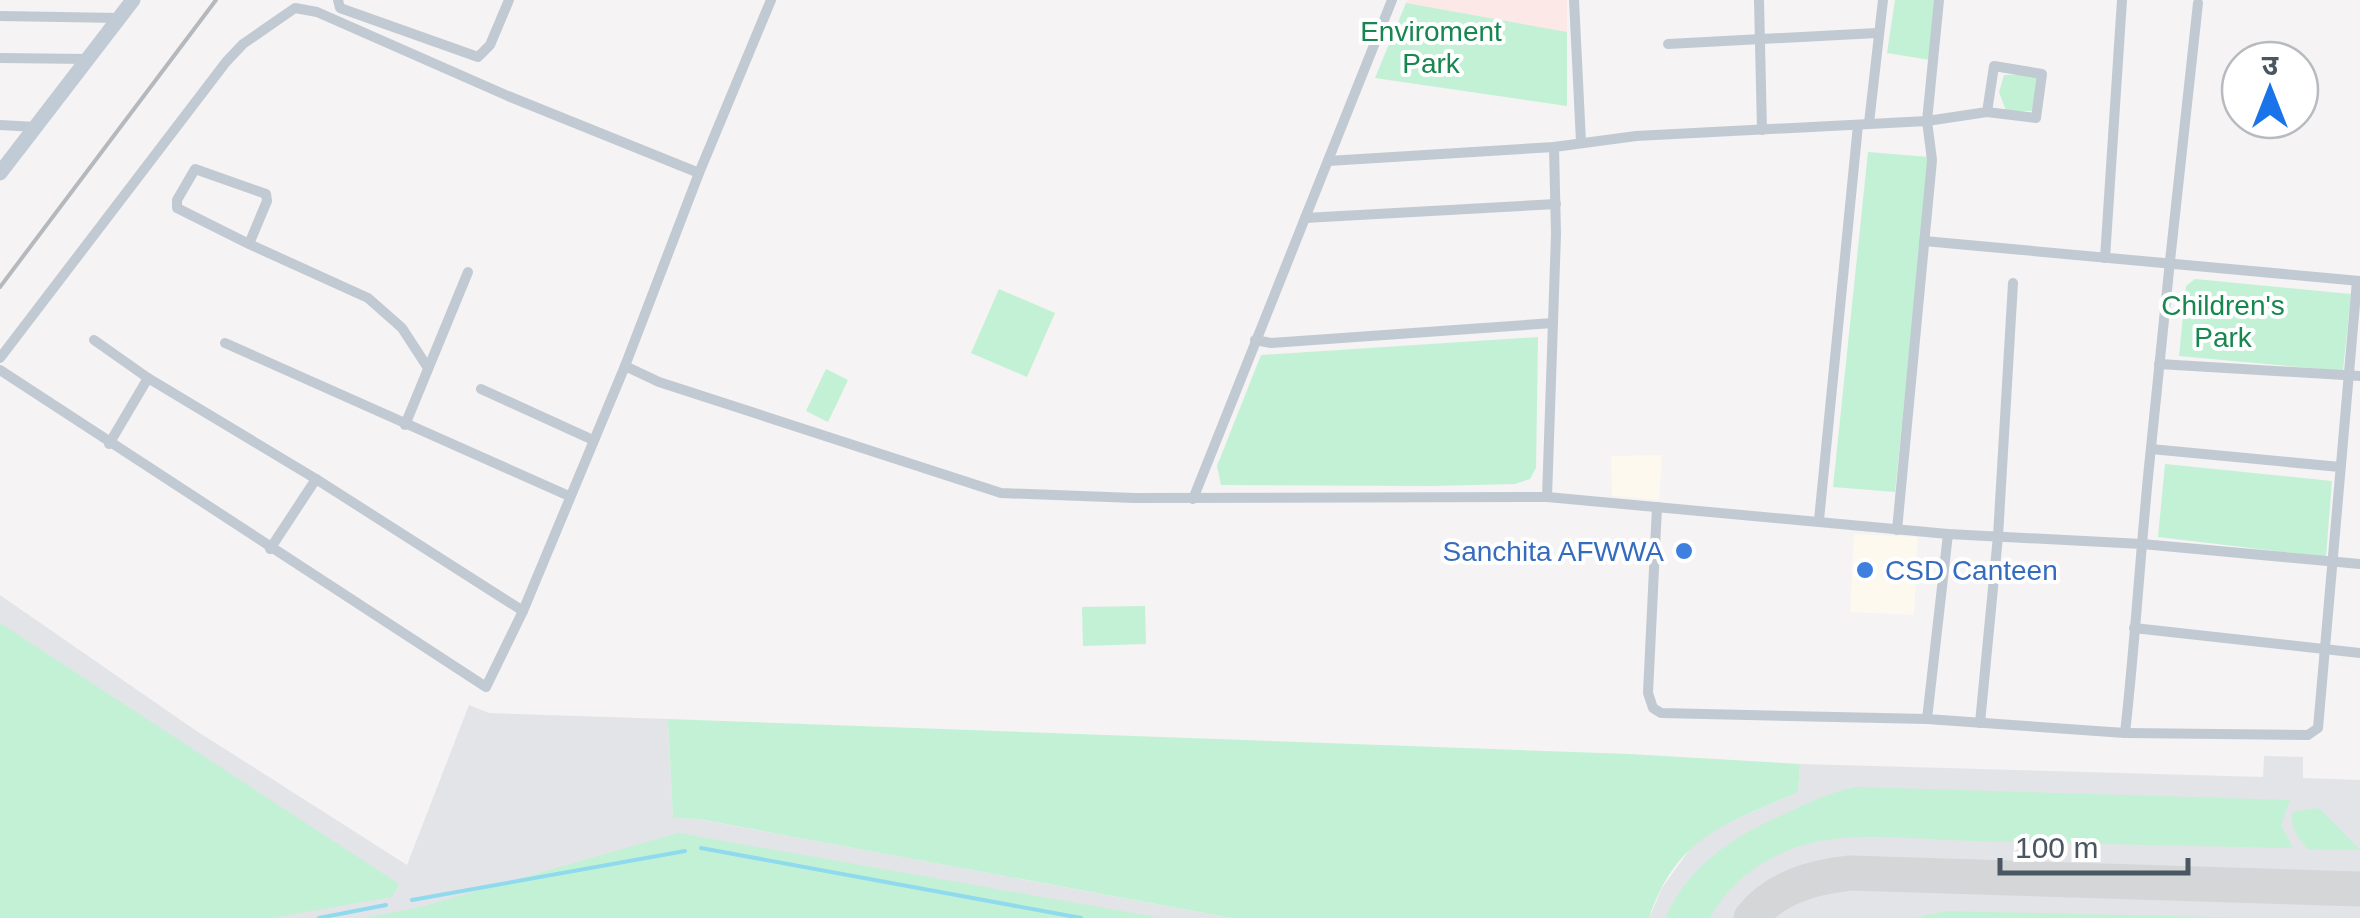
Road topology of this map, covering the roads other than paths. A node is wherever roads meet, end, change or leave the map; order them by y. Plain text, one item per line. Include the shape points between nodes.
1 (133, 0) edge
2 (338, 0) edge
3 (508, 0) edge
4 (771, 0) edge
5 (1392, 0) edge
6 (1574, 0) edge
7 (1759, 0) edge
8 (1883, 0) edge
9 (1940, 0) edge
10 (2122, 0) edge
11 (2198, 3) dead end
12 (0, 16) edge
13 (119, 18) junction
14 (1878, 33) junction
15 (1759, 40) junction
16 (1668, 44) dead end
17 (0, 58) edge
18 (88, 58) junction
19 (1987, 112) junction
20 (1927, 120) junction
21 (0, 124) edge
22 (1863, 124) junction
23 (36, 127) junction
24 (1762, 130) junction
25 (1581, 142) junction
26 (1554, 147) junction
27 (1328, 161) junction
28 (0, 173) edge
29 (699, 173) junction
30 (1556, 204) junction
31 (1305, 218) junction
32 (1924, 241) junction
33 (249, 244) junction
34 (2105, 258) junction
35 (2172, 265) junction
36 (2360, 267) edge
37 (468, 272) dead end
38 (2359, 281) edge
39 (2013, 283) dead end
40 (1553, 323) junction
41 (94, 340) dead end
42 (1255, 340) junction
43 (225, 343) dead end
44 (0, 358) edge
45 (2159, 364) junction
46 (625, 366) junction
47 (428, 368) junction
48 (0, 370) edge
49 (2355, 376) edge
50 (148, 378) junction
51 (482, 388) dead end
52 (405, 424) junction
53 (594, 440) junction
54 (109, 444) junction
55 (2150, 449) junction
56 (2340, 467) junction
57 (316, 479) junction
58 (569, 496) junction
59 (1547, 497) junction
60 (1193, 498) junction
61 (1657, 507) junction
62 (1820, 520) junction
63 (1897, 530) junction
64 (1948, 534) junction
65 (1998, 536) junction
66 (2142, 544) junction
67 (270, 549) junction
68 (2331, 562) junction
69 (2360, 564) edge
70 (523, 611) junction
71 (2134, 628) junction
72 (2325, 650) junction
73 (2360, 653) edge
74 (1927, 718) junction
75 (1980, 723) junction
76 (2125, 734) junction

1 - 13 street
2 - 3 street via 340,8 478,57 490,45
4 - 29 street
5 - 27 street
6 - 25 street
7 - 15 street
8 - 14 street
9 - 20 street
10 - 34 street
11 - 35 street
12 - 13 street
13 - 18 street
14 - 15 street
14 - 22 street
15 - 16 street
15 - 24 street
17 - 18 street
18 - 23 street
19 - 19 street via 2036,118 2042,74 1994,66
19 - 20 street
20 - 22 street
20 - 32 street via 1932,160
21 - 23 street
22 - 24 street
22 - 62 street
23 - 28 street
24 - 25 street
25 - 26 street
26 - 27 street
26 - 30 street
27 - 31 street
29 - 44 street via 294,8 226,62
29 - 46 street
30 - 31 street
30 - 40 street
31 - 42 street
32 - 34 street
32 - 63 street
33 - 33 street via 266,194 195,169 177,208
33 - 47 street via 368,298 402,328
34 - 35 street
35 - 38 street
35 - 45 street
36 - 38 street
37 - 47 street
38 - 49 street
39 - 65 street
40 - 42 street
40 - 59 street
41 - 50 street
42 - 60 street
43 - 52 street
45 - 49 street
45 - 55 street
46 - 53 street
46 - 60 street via 1001,493
47 - 52 street
48 - 54 street
49 - 56 street
50 - 54 street
50 - 57 street
51 - 53 street
52 - 58 street
53 - 58 street
54 - 67 street
55 - 56 street
55 - 66 street
56 - 68 street
57 - 67 street
57 - 70 street
58 - 70 street
59 - 60 street
59 - 61 street
61 - 62 street
61 - 74 street via 1648,694 1653,708
62 - 63 street
63 - 64 street
64 - 65 street
64 - 74 street
65 - 66 street
65 - 75 street
66 - 68 street
66 - 71 street
67 - 70 street via 485,687
68 - 69 street
68 - 72 street
71 - 72 street
71 - 76 street
72 - 73 street
72 - 76 street via 2320,724 2313,734
74 - 75 street
75 - 76 street

